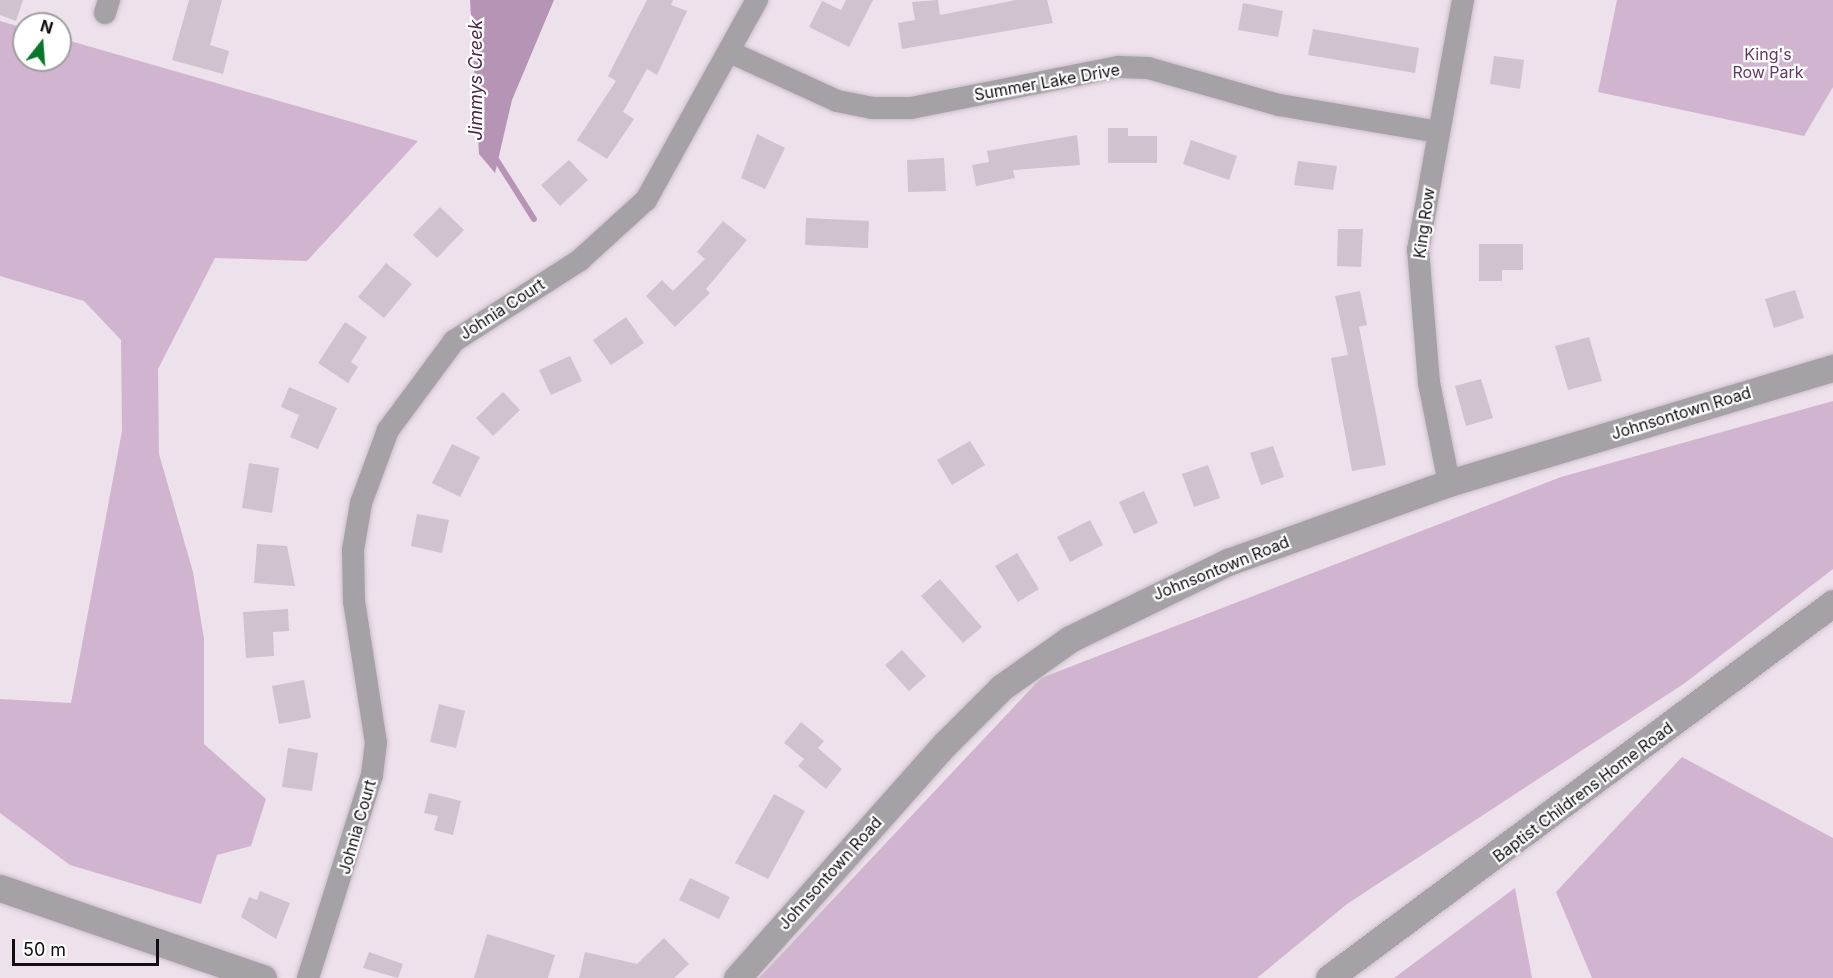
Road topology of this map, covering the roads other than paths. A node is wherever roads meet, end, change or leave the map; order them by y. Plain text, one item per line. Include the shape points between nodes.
1 (757, 0) edge
2 (1463, 0) edge
3 (732, 52) junction
4 (1439, 132) junction
5 (1833, 368) edge
6 (1449, 483) junction
7 (1833, 603) edge
8 (0, 888) edge
9 (263, 978) edge
10 (308, 978) edge
11 (737, 978) edge
12 (1329, 978) edge

1 - 3 street, Johnia Court
2 - 4 street, King Row
3 - 4 street, Summer Lake Drive via 837,101 872,108 911,108 1119,67 1148,68 1280,105
3 - 10 street, Johnia Court via 646,200 580,260 454,341 388,430 361,503 353,550 354,602 376,743 372,776
4 - 6 street, King Row via 1418,250 1419,294 1429,383
5 - 6 street, Johnsontown Road
6 - 11 street, Johnsontown Road via 1228,562 1144,599 1035,660 945,744
7 - 12 street, Baptist Childrens Home Road
8 - 9 street

